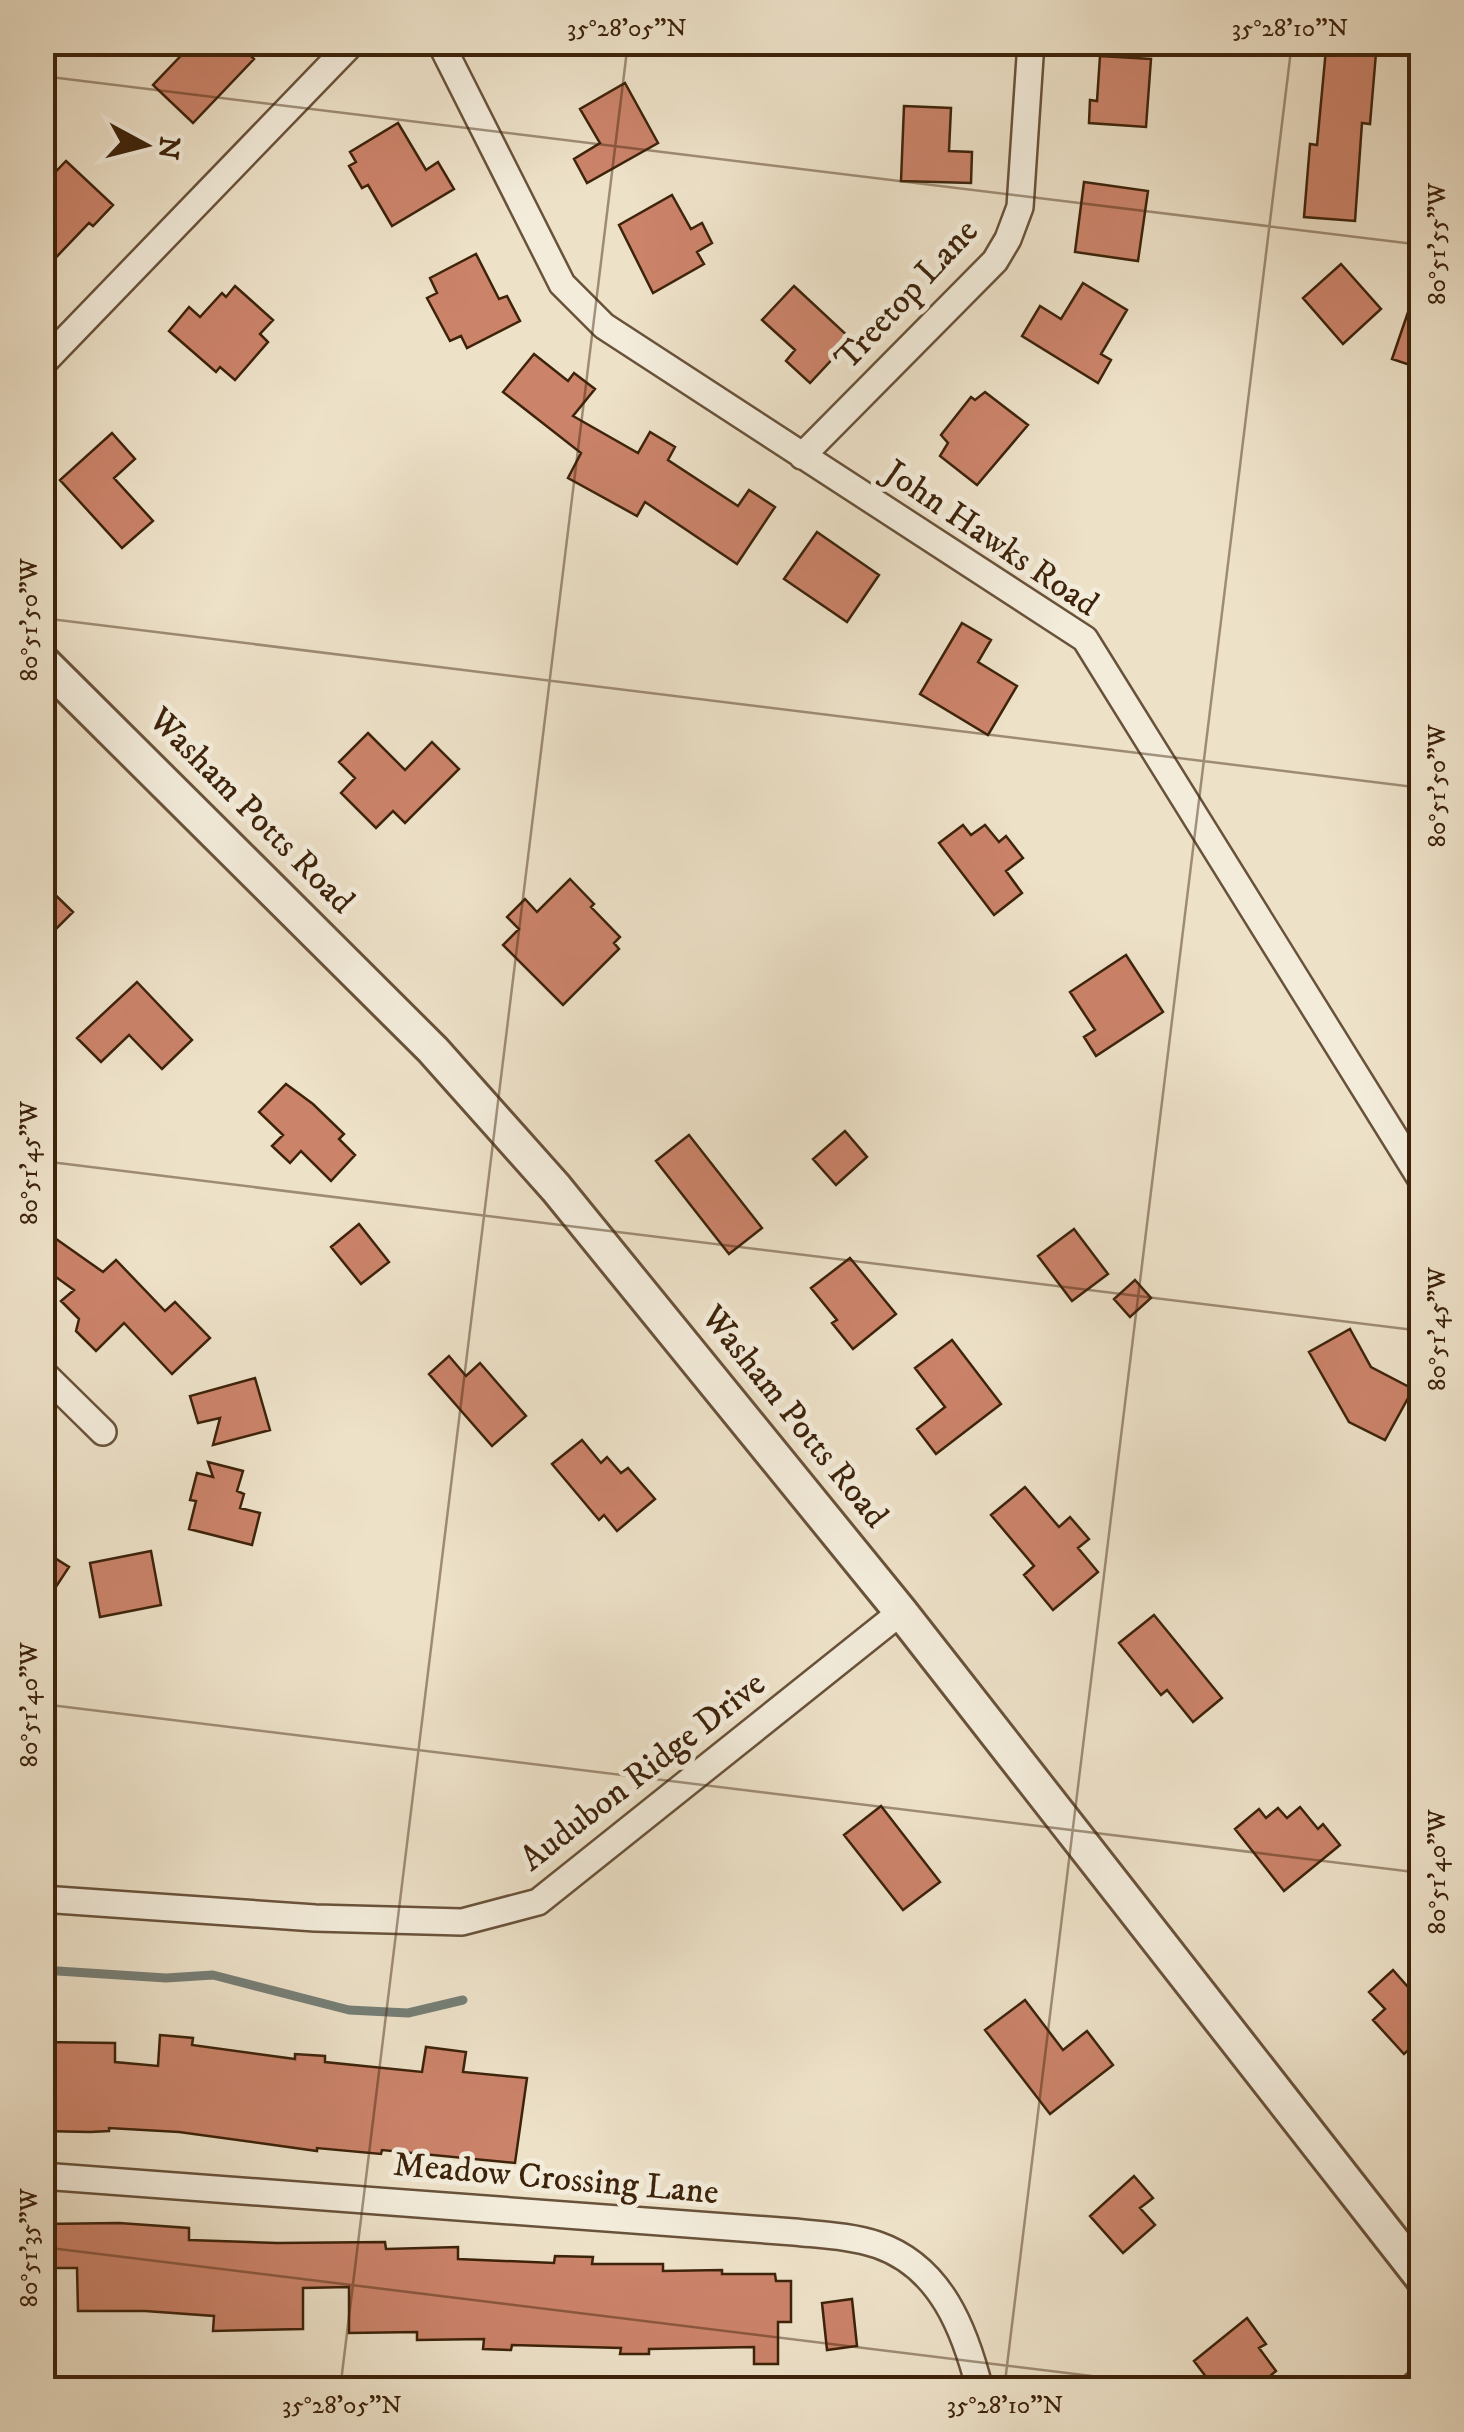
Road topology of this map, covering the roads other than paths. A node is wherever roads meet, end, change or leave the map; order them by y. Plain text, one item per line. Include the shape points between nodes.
1 (353, 42) edge
2 (440, 42) edge
3 (1030, 42) edge
4 (42, 364) edge
5 (802, 456) junction
6 (42, 661) edge
7 (1422, 1180) edge
8 (42, 1372) edge
9 (103, 1432) dead end
10 (901, 1612) junction
11 (42, 1899) edge
12 (42, 2176) edge
13 (1422, 2278) edge
14 (1422, 2379) edge
15 (980, 2390) edge
16 (1409, 2390) edge

1 - 4 street
2 - 5 street, John Hawks Road via 562,284 604,326
3 - 5 street, Treetop Lane via 1020,207 996,261
5 - 7 street, John Hawks Road via 1084,639
6 - 10 street, Washam Potts Road via 491,1112
8 - 9 street
10 - 11 street, Audubon Ridge Drive via 538,1902 462,1922
10 - 13 street, Washam Potts Road
12 - 15 street, Meadow Crossing Lane via 794,2232 879,2245 907,2259 950,2304
14 - 16 street

